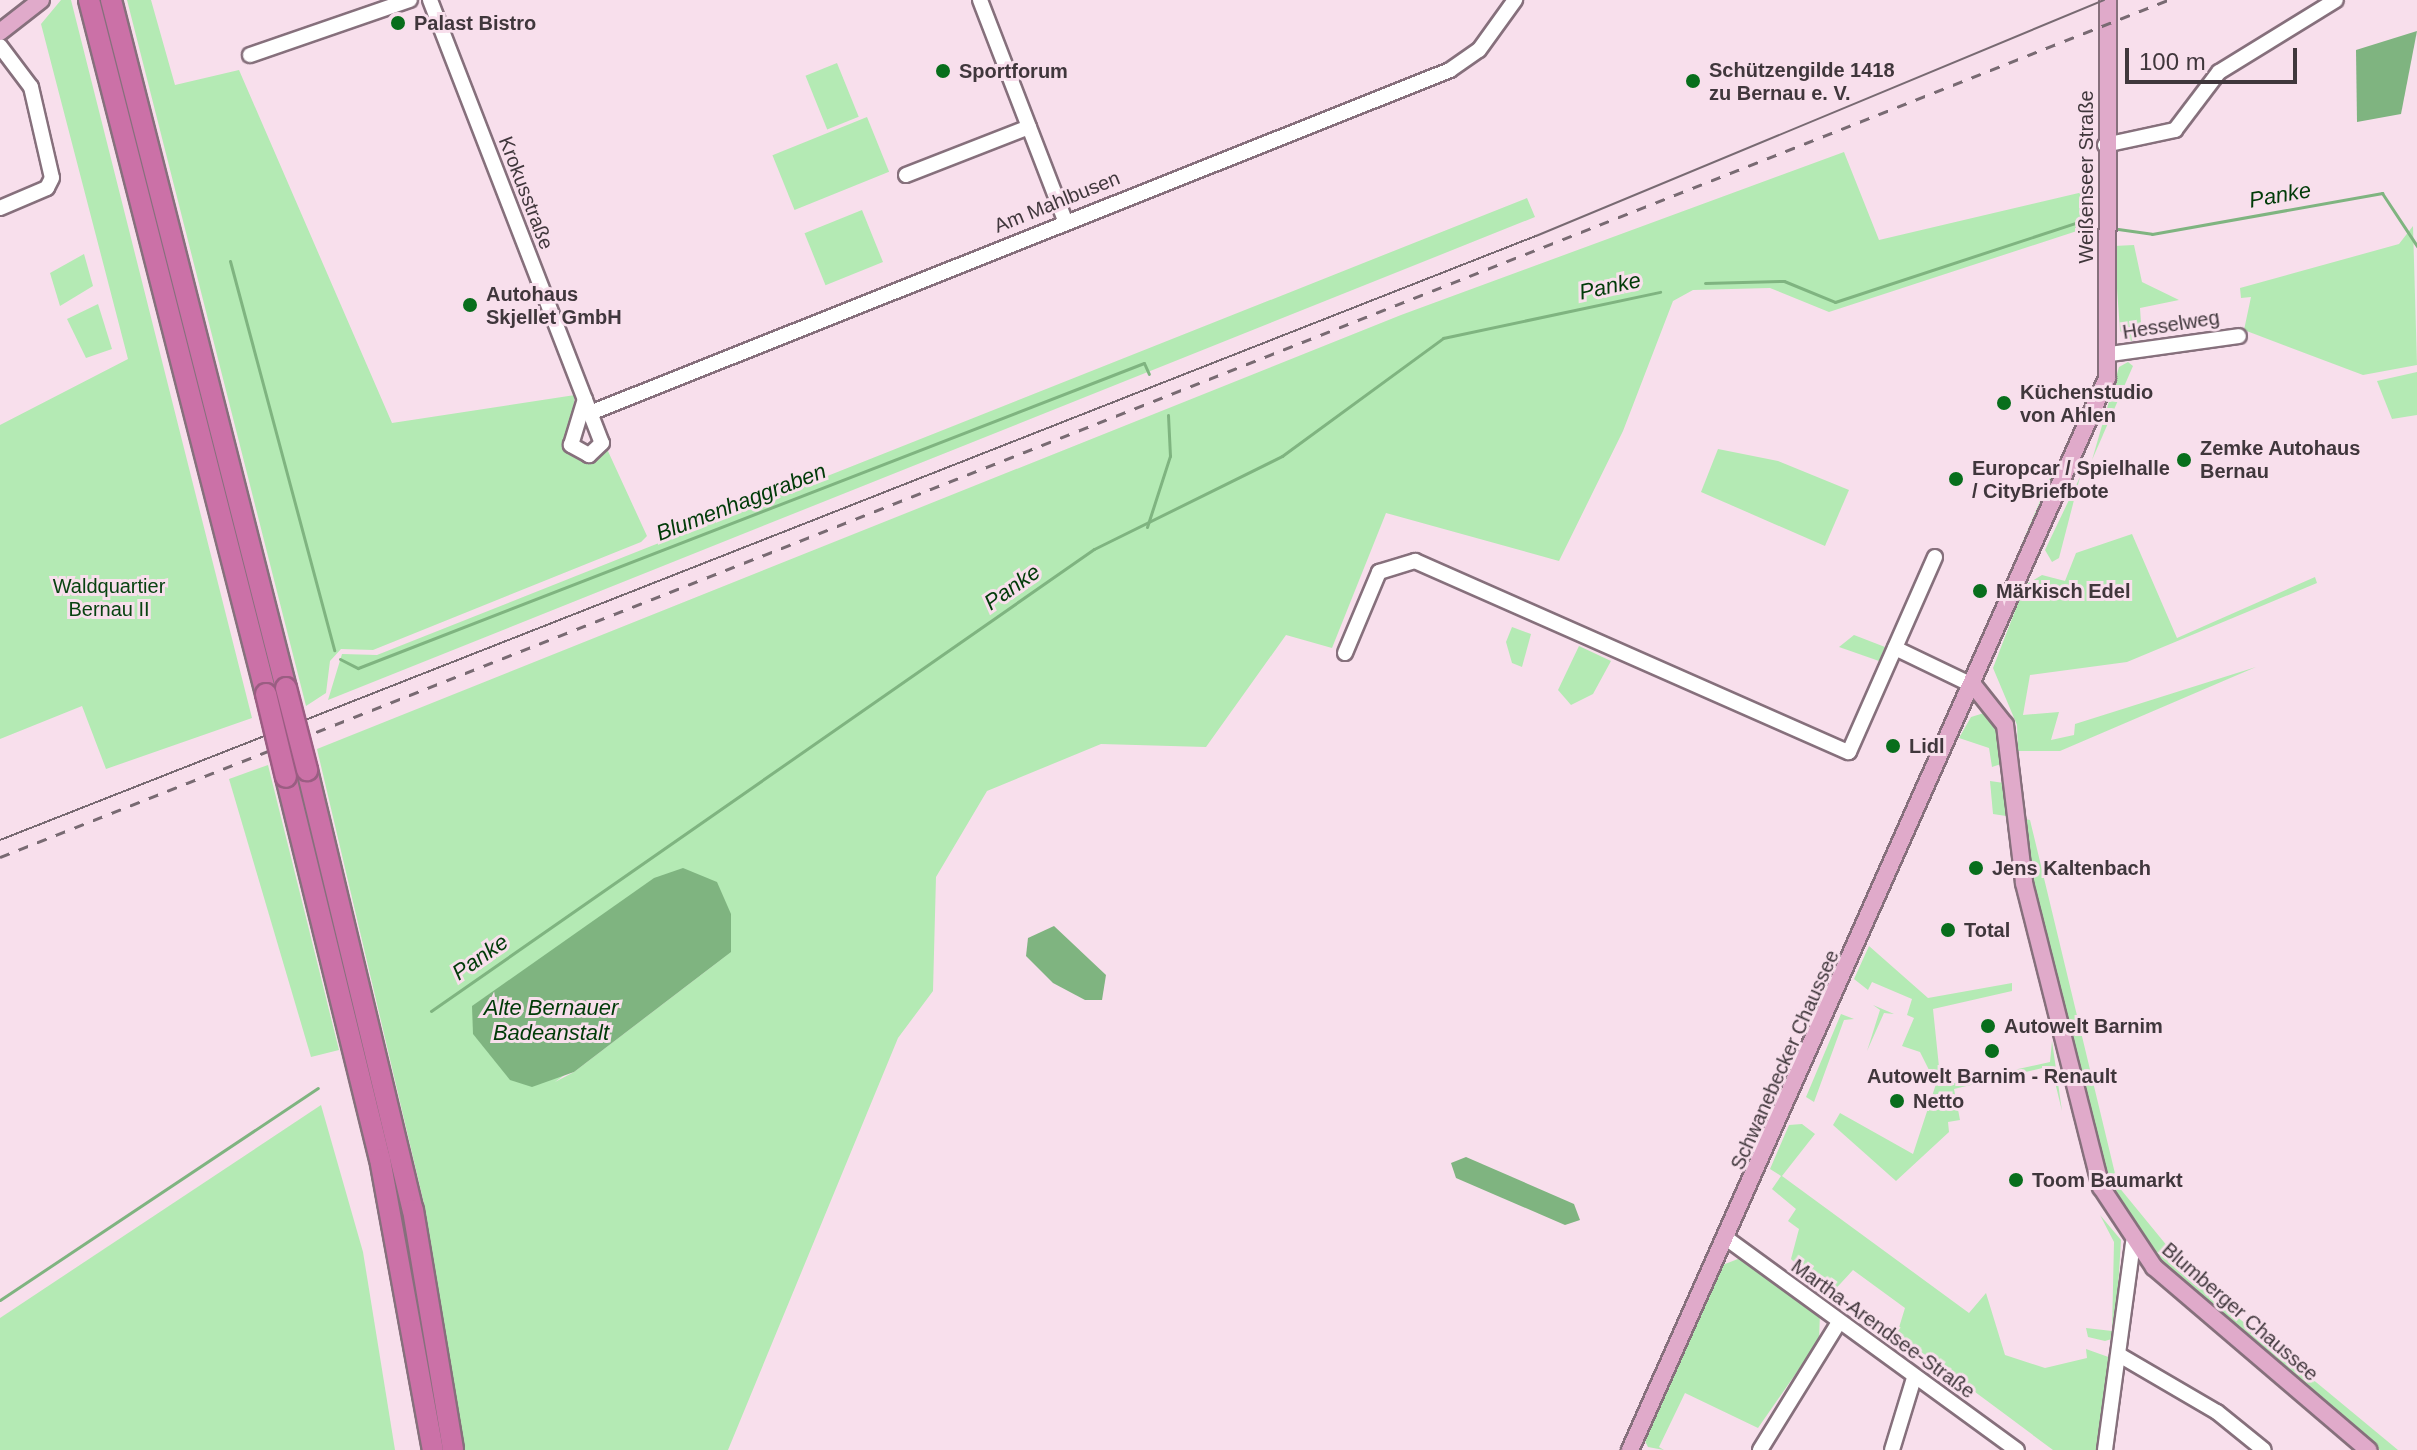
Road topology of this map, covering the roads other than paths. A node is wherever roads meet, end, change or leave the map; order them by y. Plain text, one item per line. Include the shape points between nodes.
1 (41, 0) edge
2 (89, 0) edge
3 (111, 0) edge
4 (410, 0) edge
5 (430, 0) edge
6 (980, 0) edge
7 (1515, 0) edge
8 (2108, 0) edge
9 (2336, 0) edge
10 (0, 32) edge
11 (0, 46) edge
12 (250, 55) dead end
13 (1029, 127) junction
14 (2105, 145) junction
15 (906, 175) dead end
16 (0, 208) edge
17 (1065, 220) junction
18 (2239, 336) dead end
19 (2110, 354) junction
20 (588, 406) joint
21 (1935, 557) dead end
22 (1895, 648) junction
23 (1345, 653) dead end
24 (1974, 686) junction
25 (276, 691) junction
26 (1726, 1238) junction
27 (2133, 1243) junction
28 (1839, 1322) junction
29 (2121, 1356) junction
30 (1914, 1378) junction
31 (433, 1450) edge
32 (453, 1450) edge
33 (1630, 1450) edge
34 (1760, 1450) edge
35 (1892, 1450) edge
36 (2017, 1450) edge
37 (2105, 1450) edge
38 (2264, 1450) edge
39 (2368, 1450) edge

1 - 10 main road
2 - 25 highway
3 - 25 highway
4 - 12 street
5 - 20 street, Krokusstraße
6 - 13 street
7 - 17 street, Am Mahlbusen via 1479,50 1450,70
8 - 14 main road, Weißenseer Straße
9 - 14 street via 2219,72 2175,130
11 - 16 street via 31,87 52,178 47,188
13 - 15 street
13 - 17 street
14 - 19 main road, Weißenseer Straße
17 - 20 street, Am Mahlbusen
18 - 19 street, Hesselweg
19 - 24 main road, Schwanebecker Chaussee via 2094,414
21 - 22 street
22 - 23 street via 1849,752 1415,561 1379,572
22 - 24 street
24 - 26 main road, Schwanebecker Chaussee
24 - 27 main road, Blumberger Chaussee via 2005,725 2024,883 2087,1154
25 - 31 highway, bridge via 286,777 380,1159
25 - 32 highway, bridge via 307,770 407,1182
26 - 28 street, Martha-Arendsee-Straße
26 - 33 main road, Schwanebecker Chaussee
27 - 29 street
27 - 39 main road, Blumberger Chaussee
28 - 30 street, Martha-Arendsee-Straße
28 - 34 street
29 - 37 street
29 - 38 street via 2217,1412
30 - 35 street
30 - 36 street, Martha-Arendsee-Straße

